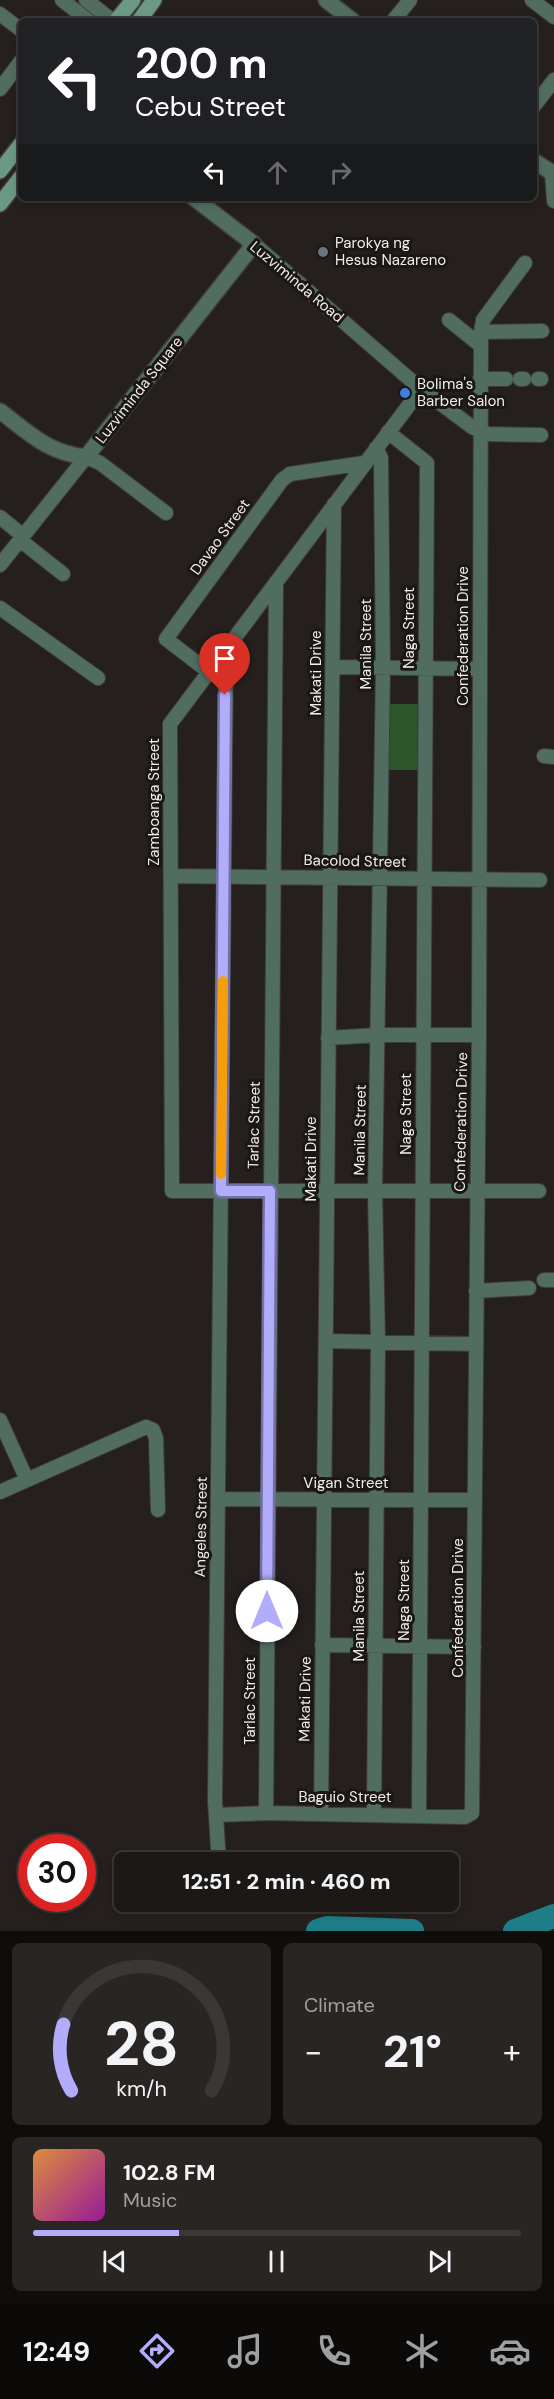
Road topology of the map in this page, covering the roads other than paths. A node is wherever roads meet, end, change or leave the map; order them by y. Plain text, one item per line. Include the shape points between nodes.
1 (62, 0) edge
2 (86, 0) edge
3 (133, 0) edge
4 (326, 0) edge
5 (410, 0) edge
6 (532, 0) edge
7 (150, 1) edge
8 (0, 14) edge
9 (554, 17) edge
10 (85, 18) edge
11 (110, 18) edge
12 (117, 18) edge
13 (141, 18) edge
14 (349, 18) edge
15 (395, 18) edge
16 (18, 28) edge
17 (18, 65) edge
18 (554, 80) edge
19 (0, 89) edge
20 (537, 102) edge
21 (18, 148) edge
22 (537, 163) edge
23 (0, 171) edge
24 (553, 173) edge
25 (18, 181) edge
26 (198, 201) edge
27 (554, 201) edge
28 (0, 204) edge
29 (254, 244) junction
30 (525, 263) dead end
31 (449, 320) dead end
32 (542, 331) dead end
33 (480, 338) junction
34 (480, 379) junction
35 (526, 379) dead end
36 (420, 388) junction
37 (0, 411) edge
38 (480, 431) junction
39 (388, 432) junction
40 (541, 435) dead end
41 (376, 448) junction
42 (86, 457) junction
43 (364, 463) junction
44 (334, 504) junction
45 (166, 513) dead end
46 (0, 517) edge
47 (22, 538) junction
48 (0, 565) edge
49 (63, 574) dead end
50 (276, 582) junction
51 (0, 608) edge
52 (226, 650) junction
53 (333, 667) junction
54 (383, 668) junction
55 (426, 668) junction
56 (479, 669) junction
57 (209, 672) junction
58 (98, 678) dead end
59 (171, 876) junction
60 (224, 876) junction
61 (273, 876) junction
62 (330, 877) junction
63 (381, 878) junction
64 (424, 878) junction
65 (478, 879) junction
66 (540, 880) dead end
67 (423, 1034) junction
68 (378, 1035) junction
69 (479, 1035) junction
70 (328, 1038) junction
71 (221, 1191) junction
72 (270, 1191) junction
73 (327, 1191) junction
74 (375, 1191) junction
75 (423, 1191) junction
76 (477, 1191) junction
77 (538, 1191) dead end
78 (529, 1288) dead end
79 (476, 1291) junction
80 (326, 1341) junction
81 (378, 1342) junction
82 (422, 1343) junction
83 (476, 1344) junction
84 (0, 1420) edge
85 (27, 1480) junction
86 (0, 1492) edge
87 (218, 1499) junction
88 (267, 1499) junction
89 (323, 1500) junction
90 (376, 1500) junction
91 (420, 1500) junction
92 (475, 1500) junction
93 (158, 1510) dead end
94 (322, 1645) junction
95 (375, 1646) junction
96 (420, 1646) junction
97 (474, 1647) junction
98 (266, 1813) junction
99 (472, 1813) joint
100 (321, 1814) junction
101 (374, 1814) junction
102 (419, 1814) junction
103 (217, 1815) junction
104 (219, 1852) edge

1 - 10 street
2 - 11 street
3 - 12 main road
4 - 14 street
5 - 15 street
6 - 9 street
7 - 13 main road
8 - 16 street
17 - 19 street
18 - 20 street
21 - 23 main road
22 - 24 street
24 - 27 street
25 - 28 main road
26 - 29 street, Luzviminda Road
29 - 36 street, Luzviminda Road
29 - 42 street, Luzviminda Square
30 - 33 street, Confederation Drive via 483,320
31 - 33 street
32 - 33 street
33 - 34 street, Confederation Drive
34 - 35 street
34 - 38 street, Confederation Drive
36 - 38 street
36 - 39 street, Zamboanga Street
37 - 42 street, Luzviminda Square via 48,446 66,455
38 - 40 street
38 - 56 street, Confederation Drive
39 - 41 street, Zamboanga Street
39 - 55 street, Naga Street via 427,463
41 - 43 street, Zamboanga Street
41 - 54 street, Manila Street via 381,458
42 - 45 street via 100,463
42 - 47 street
43 - 44 street, Zamboanga Street
43 - 57 street, Davao Street via 290,474 282,480 166,639
44 - 50 street, Zamboanga Street
44 - 53 street, Makati Drive
46 - 47 street
47 - 48 street
47 - 49 street
50 - 52 street, Zamboanga Street
50 - 61 street, Tarlac Street
51 - 58 street
52 - 57 street, Zamboanga Street
52 - 60 street, Angeles Street
53 - 54 street
53 - 62 street, Makati Drive
54 - 55 street
54 - 63 street, Manila Street
55 - 56 street
55 - 64 street, Naga Street
56 - 65 street, Confederation Drive
57 - 59 street, Zamboanga Street via 170,724
59 - 60 street, Bacolod Street
59 - 71 street, Zamboanga Street via 172,1191
60 - 61 street, Bacolod Street
60 - 71 street, Angeles Street
61 - 62 street, Bacolod Street
61 - 72 street, Tarlac Street
62 - 63 street, Bacolod Street
62 - 70 street, Makati Drive
63 - 64 street, Bacolod Street
63 - 68 street, Manila Street
64 - 65 street, Bacolod Street
64 - 67 street, Naga Street
65 - 66 street, Bacolod Street
65 - 69 street, Confederation Drive
67 - 68 street
67 - 69 street
67 - 75 street, Naga Street
68 - 70 street
68 - 74 street, Manila Street
69 - 76 street, Confederation Drive
70 - 73 street, Makati Drive
71 - 72 street
71 - 87 street, Angeles Street
72 - 73 street
72 - 88 street, Tarlac Street
73 - 74 street
73 - 80 street, Makati Drive
74 - 75 street
74 - 81 street, Manila Street
75 - 76 street
75 - 82 street, Naga Street
76 - 77 street
76 - 79 street, Confederation Drive
78 - 79 street
79 - 83 street, Confederation Drive
80 - 81 street
80 - 89 street, Makati Drive
81 - 82 street
81 - 90 street, Manila Street
82 - 83 street
82 - 91 street, Naga Street
83 - 92 street, Confederation Drive
84 - 85 street
85 - 86 street
85 - 93 street via 146,1427 153,1430 156,1438
87 - 88 street, Vigan Street
87 - 103 street, Angeles Street
88 - 89 street, Vigan Street
88 - 98 street, Tarlac Street
89 - 90 street, Vigan Street
89 - 94 street, Makati Drive
90 - 91 street, Vigan Street
90 - 95 street, Manila Street
91 - 92 street, Vigan Street
91 - 96 street, Naga Street
92 - 97 street, Confederation Drive
94 - 95 street
94 - 100 street, Makati Drive
95 - 96 street
95 - 101 street, Manila Street
96 - 97 street
96 - 102 street, Naga Street
97 - 99 street, Confederation Drive
98 - 100 street, Baguio Street
98 - 103 street, Baguio Street
99 - 102 street, Baguio Street
100 - 101 street, Baguio Street
101 - 102 street, Baguio Street
103 - 104 street, Angeles Street

